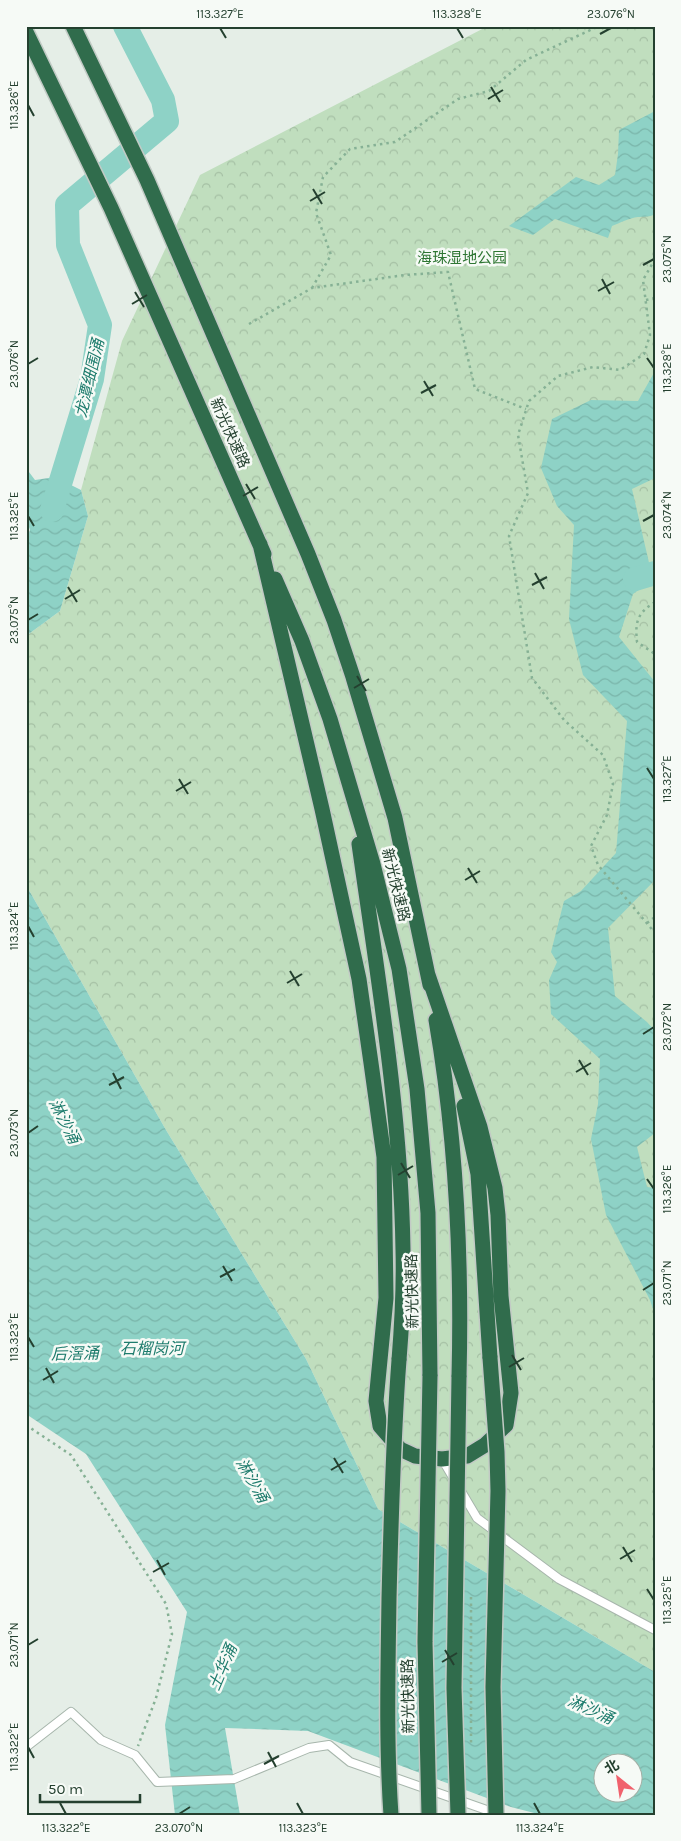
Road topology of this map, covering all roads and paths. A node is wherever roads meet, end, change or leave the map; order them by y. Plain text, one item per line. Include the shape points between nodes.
1 (73, 26) edge
2 (599, 26) edge
3 (26, 32) edge
4 (655, 259) edge
5 (312, 288) junction
6 (655, 298) edge
7 (646, 300) junction
8 (249, 324) dead end
9 (526, 409) junction
10 (260, 544) junction
11 (655, 602) edge
12 (655, 654) edge
13 (352, 788) junction
14 (655, 917) edge
15 (647, 923) junction
16 (655, 933) edge
17 (428, 975) junction
18 (26, 1426) edge
19 (442, 1460) junction
20 (471, 1589) dead end
21 (655, 1630) edge
22 (471, 1746) dead end
23 (26, 1747) edge
24 (135, 1755) junction
25 (391, 1815) edge
26 (429, 1815) edge
27 (458, 1815) edge
28 (496, 1815) edge
29 (502, 1815) edge

1 - 17 highway, 新光快速路 via 147,180 334,620 395,818
2 - 5 path via 526,60 489,91 458,99 395,142 350,149 322,177 316,213 331,254
3 - 10 highway, 新光快速路 via 111,208
4 - 7 path via 643,280
5 - 8 path
5 - 9 path via 448,272 475,389
6 - 7 path
7 - 9 path via 650,335 644,354 620,370 593,367 558,376 529,401
9 - 15 path via 518,435 528,493 509,536 532,678 564,720 603,755 613,784 607,814 591,846 598,866
10 - 13 highway, 新光快速路 via 302,641
10 - 19 highway via 360,979 384,1157 386,1298 376,1401 380,1426 400,1448 415,1456
11 - 12 path via 642,610 635,626 636,642
13 - 25 highway, bridge via 389,1060 398,1143 404,1253 392,1470 387,1744
13 - 26 highway, 新光快速路, bridge via 399,969 417,1089 428,1213 430,1376 425,1642
14 - 15 path
15 - 16 path
17 - 19 highway via 480,1127 493,1178 511,1393 506,1425 485,1445 467,1456
17 - 27 highway, 新光快速路, bridge via 448,1100 458,1245 460,1304 454,1688
17 - 28 highway, bridge via 464,1106 478,1174 498,1452 492,1687
18 - 24 path via 71,1454 166,1604 172,1634 156,1698
19 - 21 lane via 477,1518 559,1579
20 - 22 path, bridge
23 - 24 lane via 71,1712 101,1740
24 - 29 lane via 157,1782 234,1780 309,1748 329,1744 350,1762

